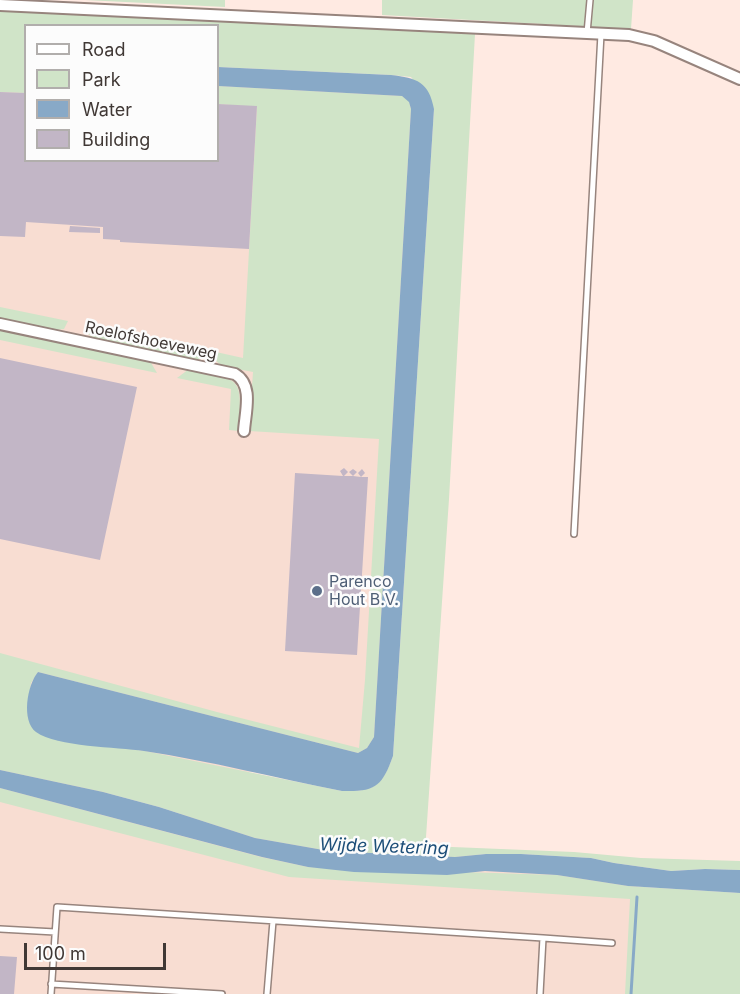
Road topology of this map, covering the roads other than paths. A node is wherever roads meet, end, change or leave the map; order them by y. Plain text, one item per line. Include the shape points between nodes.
1 (590, 0) edge
2 (0, 5) edge
3 (587, 33) junction
4 (601, 34) junction
5 (740, 79) edge
6 (0, 324) edge
7 (244, 431) dead end
8 (574, 534) dead end
9 (273, 921) junction
10 (0, 929) edge
11 (55, 932) junction
12 (543, 938) junction
13 (612, 943) dead end
14 (51, 984) junction
15 (51, 994) edge
16 (222, 994) edge
17 (267, 994) edge
18 (540, 994) edge

1 - 3 lane
2 - 3 street
3 - 4 street
4 - 5 street via 654,40
4 - 8 lane
6 - 7 street, Roelofshoeveweg via 235,375 246,390
9 - 11 lane via 57,907
9 - 12 lane
9 - 17 lane
10 - 11 lane
11 - 14 lane
12 - 13 lane
12 - 18 lane
14 - 15 lane
14 - 16 lane

